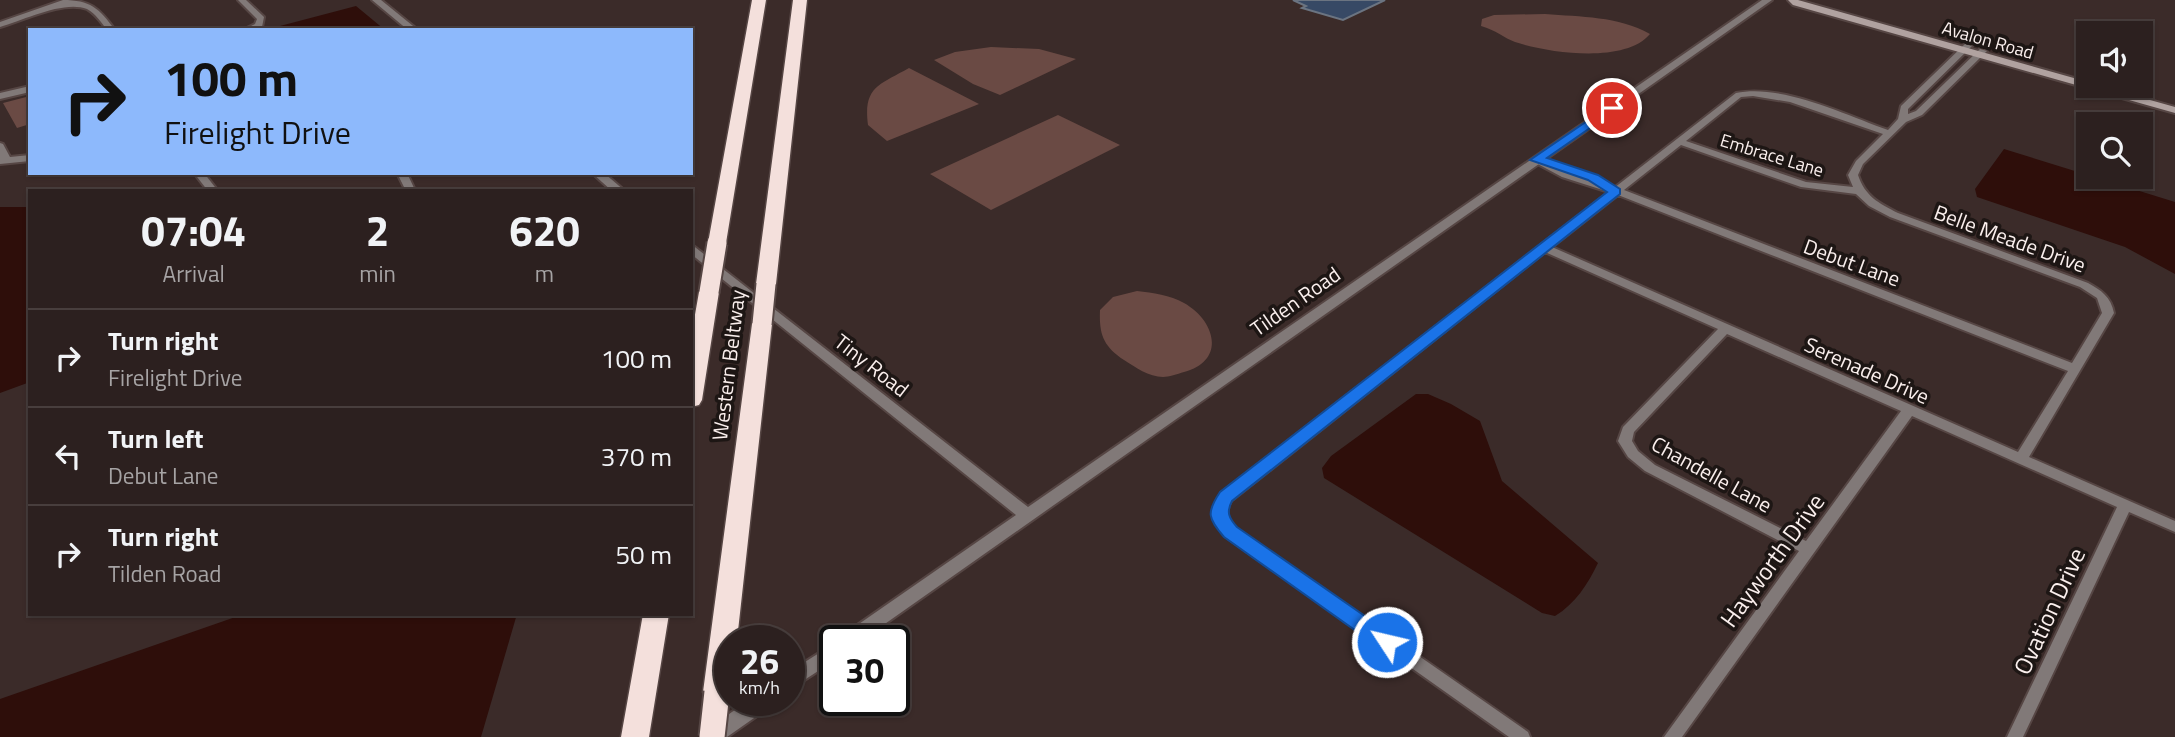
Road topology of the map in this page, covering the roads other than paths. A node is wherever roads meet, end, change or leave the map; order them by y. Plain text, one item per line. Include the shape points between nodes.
1 (242, 0) edge
2 (376, 0) edge
3 (759, 0) edge
4 (800, 0) edge
5 (1768, 0) edge
6 (1793, 0) edge
7 (1800, 0) edge
8 (1815, 0) edge
9 (68, 1) edge
10 (1840, 11) junction
11 (0, 26) edge
12 (109, 28) edge
13 (252, 28) edge
14 (411, 28) edge
15 (1966, 49) junction
16 (1981, 53) junction
17 (1940, 74) junction
18 (2076, 77) edge
19 (1954, 79) junction
20 (28, 89) edge
21 (0, 96) edge
22 (2153, 98) edge
23 (1910, 102) junction
24 (2175, 104) edge
25 (1925, 107) junction
26 (2175, 110) edge
27 (1903, 120) junction
28 (1889, 133) junction
29 (1680, 142) junction
30 (0, 146) edge
31 (28, 158) edge
32 (1536, 160) junction
33 (4, 161) edge
34 (201, 175) edge
35 (599, 175) edge
36 (211, 189) edge
37 (617, 189) edge
38 (1616, 191) junction
39 (1857, 191) junction
40 (1544, 248) junction
41 (693, 250) edge
42 (1726, 328) junction
43 (2075, 369) junction
44 (693, 388) edge
45 (1909, 410) junction
46 (2021, 459) junction
47 (2125, 505) junction
48 (1027, 515) junction
49 (2175, 527) edge
50 (1808, 550) junction
51 (656, 616) edge
52 (870, 625) edge
53 (742, 716) edge
54 (635, 737) edge
55 (712, 737) edge
56 (1522, 737) edge
57 (1672, 737) edge
58 (2015, 737) edge

1 - 13 street via 261,19
2 - 14 street
3 - 44 highway, Western Beltway, bridge
4 - 55 highway, Western Beltway, bridge
5 - 32 street, Tilden Road
6 - 15 main road, Avalon Road
7 - 10 main road, Avalon Road
8 - 10 main road
9 - 11 street
9 - 12 street via 95,9
10 - 15 main road, Avalon Road
15 - 16 main road, Avalon Road
15 - 17 street
16 - 18 main road, Avalon Road
16 - 19 street
16 - 26 main road, Avalon Road
17 - 19 street
17 - 23 street
19 - 25 street
20 - 21 street
22 - 24 main road
23 - 25 street
23 - 27 street
25 - 27 street
27 - 28 street
28 - 29 street via 1772,95 1749,92
28 - 39 street via 1853,175
29 - 38 street
29 - 39 street, Embrace Lane via 1805,185
30 - 33 street
31 - 33 street
32 - 38 street, Debut Lane
32 - 48 street, Tilden Road
34 - 36 street
35 - 37 street
38 - 40 street
38 - 43 street, Debut Lane
39 - 43 street, Belle Meade Drive via 1894,215 2101,295 2108,303 2108,313
40 - 42 street, Serenade Drive
40 - 56 street via 1226,497 1219,508 1220,520 1230,532
41 - 48 street, Tiny Road
42 - 45 street, Serenade Drive
42 - 50 street, Chandelle Lane via 1628,430 1625,441 1650,468
43 - 46 street, Belle Meade Drive
45 - 46 street, Serenade Drive
45 - 50 street, Hayworth Drive
46 - 47 street, Serenade Drive
47 - 49 street, Serenade Drive
47 - 58 street, Ovation Drive
48 - 52 street, Tilden Road
50 - 57 street, Hayworth Drive
51 - 54 highway
53 - 55 street

